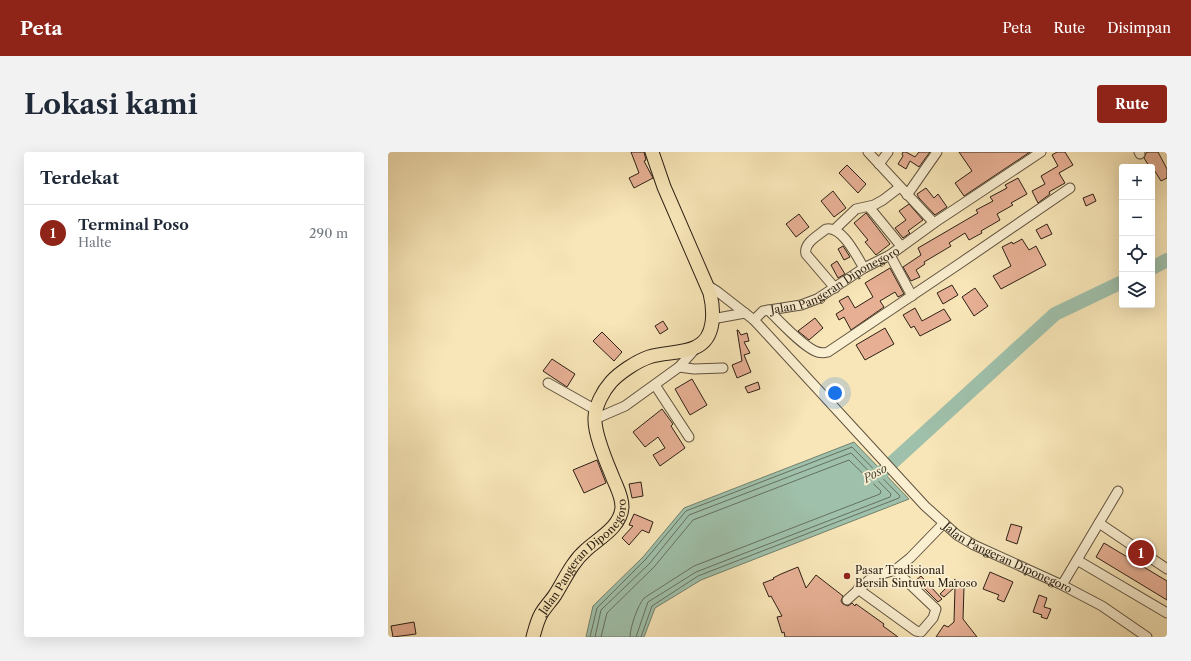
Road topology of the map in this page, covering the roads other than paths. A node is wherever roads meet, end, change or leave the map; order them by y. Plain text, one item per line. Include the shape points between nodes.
1 (652, 152) edge
2 (868, 152) edge
3 (888, 152) edge
4 (937, 152) edge
5 (1025, 152) edge
6 (1041, 152) edge
7 (1030, 160) junction
8 (879, 164) junction
9 (900, 187) junction
10 (1070, 188) dead end
11 (907, 195) junction
12 (869, 206) junction
13 (934, 223) junction
14 (834, 230) junction
15 (901, 246) junction
16 (890, 254) junction
17 (864, 268) junction
18 (707, 285) junction
19 (835, 288) junction
20 (912, 296) junction
21 (768, 310) junction
22 (745, 314) junction
23 (712, 319) junction
24 (754, 320) junction
25 (697, 347) junction
26 (679, 367) junction
27 (723, 368) dead end
28 (548, 383) dead end
29 (655, 385) junction
30 (595, 415) junction
31 (689, 437) dead end
32 (1118, 491) dead end
33 (944, 523) junction
34 (1099, 523) junction
35 (1077, 560) junction
36 (1167, 569) edge
37 (895, 570) junction
38 (1062, 585) junction
39 (858, 589) junction
40 (847, 600) dead end
41 (1167, 613) edge
42 (532, 637) edge
43 (1147, 637) edge

1 - 18 highway via 664,187
2 - 8 street
3 - 8 street
4 - 11 street
5 - 7 street
6 - 7 street, Jalan Pangeran Diponegoro
7 - 13 street, Jalan Pangeran Diponegoro
8 - 9 street
9 - 11 street
9 - 12 street via 884,200
10 - 20 street
11 - 13 street
12 - 14 street via 856,209
12 - 15 street
13 - 15 street, Jalan Pangeran Diponegoro
14 - 17 street via 846,240
14 - 19 street via 826,229 807,245 805,251
15 - 16 street, Jalan Pangeran Diponegoro
16 - 17 street, Jalan Pangeran Diponegoro
16 - 20 street
17 - 19 street, Jalan Pangeran Diponegoro
18 - 22 street
18 - 23 highway via 712,300
19 - 21 street, Jalan Pangeran Diponegoro via 801,305
20 - 21 street via 825,353 814,351
21 - 24 street, Jalan Pangeran Diponegoro via 758,314
22 - 23 street
22 - 24 street
23 - 25 highway via 707,336
24 - 33 street, Jalan Pangeran Diponegoro via 925,506
25 - 26 street
25 - 30 highway via 650,357 639,362 611,382
26 - 27 street
26 - 29 street
28 - 30 street
29 - 30 street via 625,406
29 - 31 street
30 - 42 highway, Jalan Pangeran Diponegoro via 600,442 622,497 622,508 610,530 572,565 540,615
32 - 34 street
33 - 37 street
33 - 38 street, Jalan Pangeran Diponegoro via 966,541
34 - 35 street
34 - 36 street
35 - 38 street
35 - 41 street
37 - 39 street via 874,578
37 - 39 street via 936,609 933,618 921,632
38 - 43 street, Jalan Pangeran Diponegoro via 1102,606
39 - 40 street

